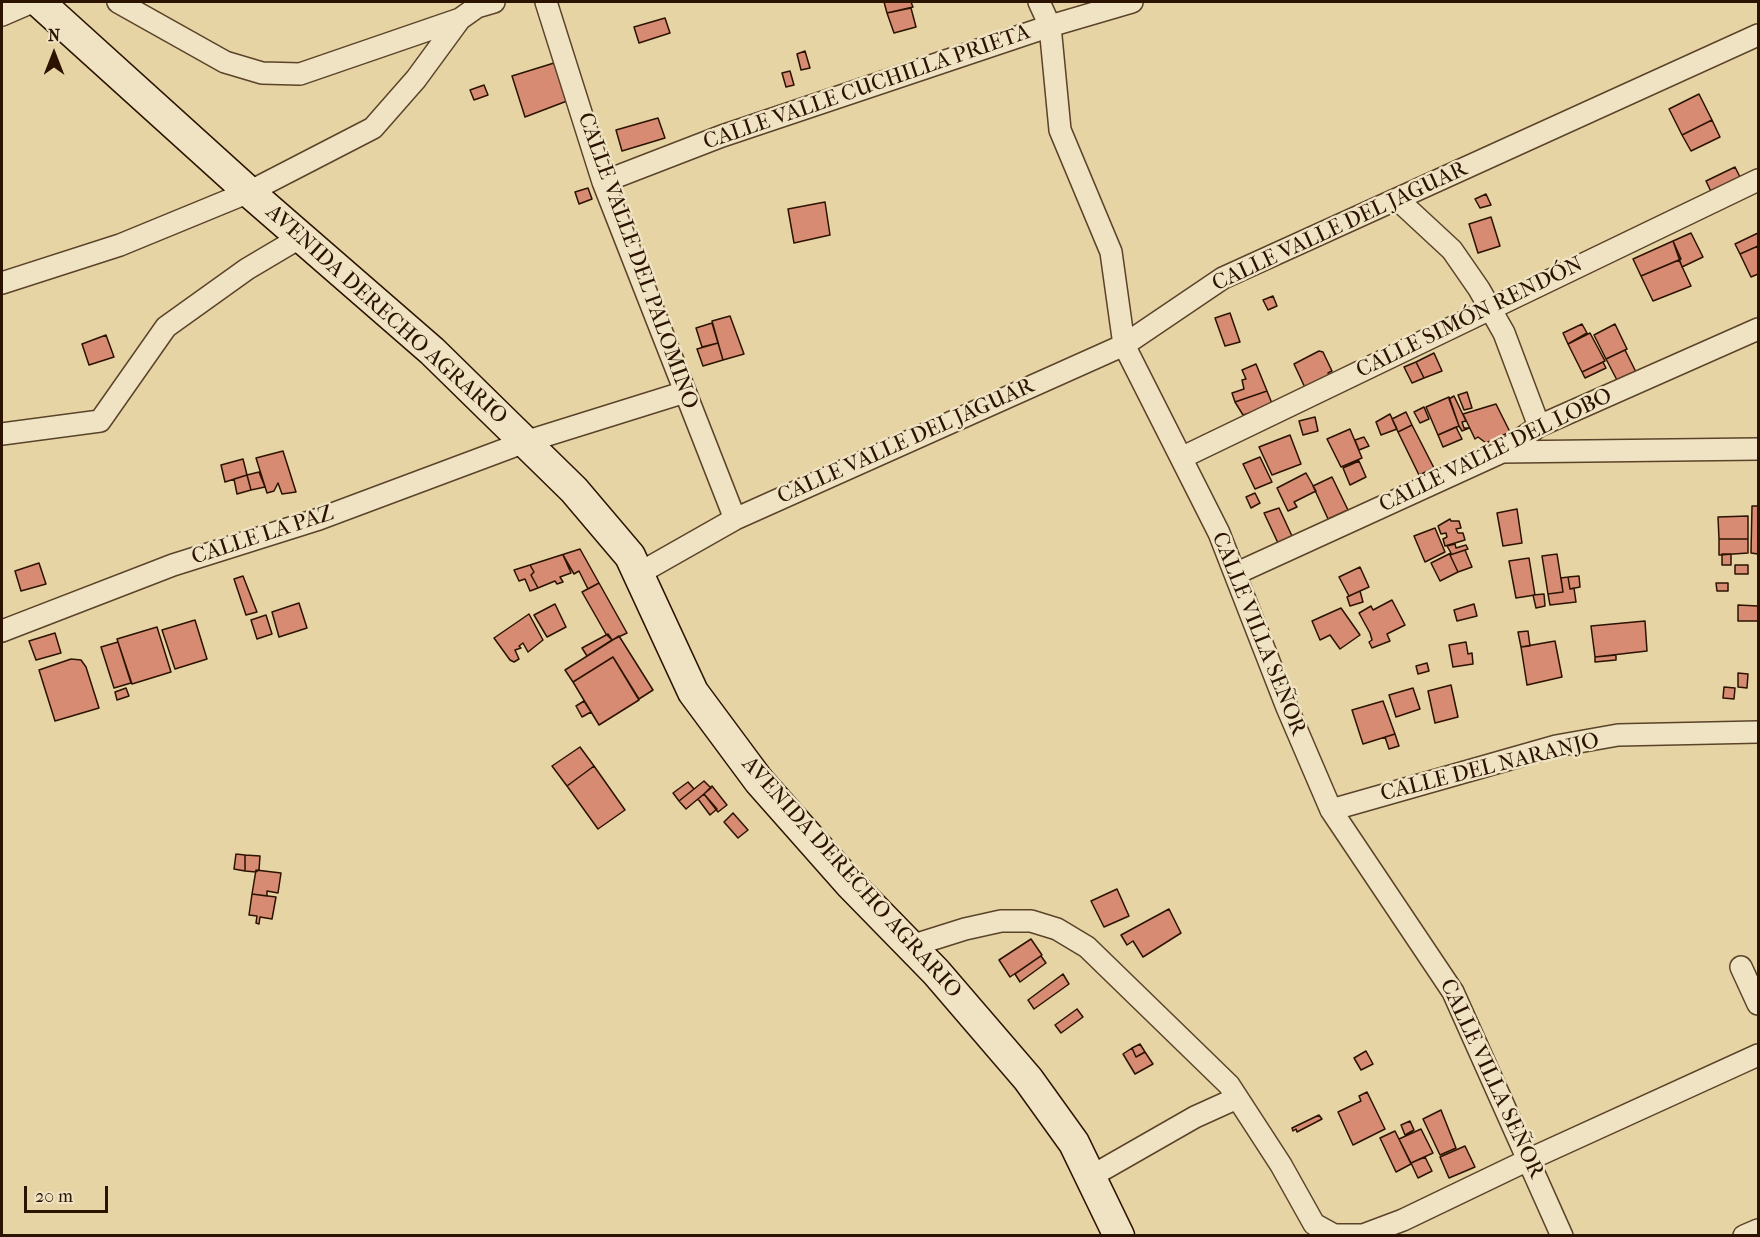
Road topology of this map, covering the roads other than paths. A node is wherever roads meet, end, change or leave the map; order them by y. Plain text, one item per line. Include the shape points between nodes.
1 (32, 2) edge
2 (39, 2) edge
3 (118, 2) edge
4 (494, 2) edge
5 (546, 2) edge
6 (1039, 2) edge
7 (1132, 2) edge
8 (2, 15) edge
9 (460, 19) junction
10 (1050, 26) junction
11 (1758, 34) edge
12 (1758, 180) edge
13 (603, 182) junction
14 (249, 192) junction
15 (1397, 199) junction
16 (301, 237) junction
17 (2, 283) edge
18 (1490, 308) junction
19 (1758, 329) edge
20 (1124, 345) junction
21 (685, 392) junction
22 (1539, 426) junction
23 (2, 434) edge
24 (525, 442) junction
25 (1758, 449) edge
26 (1502, 452) junction
27 (1181, 458) junction
28 (735, 519) junction
29 (638, 574) junction
30 (1235, 574) junction
31 (2, 631) edge
32 (1758, 732) edge
33 (1331, 810) junction
34 (911, 946) junction
35 (1741, 967) dead end
36 (1758, 1004) edge
37 (1758, 1055) edge
38 (1237, 1098) junction
39 (1530, 1159) junction
40 (1090, 1177) junction
41 (1758, 1230) edge
42 (1119, 1236) edge
43 (1562, 1236) edge
44 (1744, 1236) edge

1 - 8 street
2 - 14 street, AVENIDA DERECHO AGRARIO
3 - 9 street via 225,62 262,73 300,74
4 - 9 street via 477,7
5 - 13 street, CALLE VALLE DEL PALOMINO
6 - 10 street, CALLE VILLA SEÑOR
7 - 10 street, CALLE VALLE CUCHILLA PRIETA
9 - 14 street via 416,79 373,128
10 - 13 street, CALLE VALLE CUCHILLA PRIETA via 722,136
10 - 20 street, CALLE VILLA SEÑOR via 1060,130 1111,252
11 - 15 street, CALLE VALLE DEL JAGUAR
12 - 18 street, CALLE SIMÓN RENDÓN
13 - 21 street, CALLE VALLE DEL PALOMINO
14 - 16 street, AVENIDA DERECHO AGRARIO
14 - 17 street via 120,245
15 - 18 street via 1452,250
15 - 20 street, CALLE VALLE DEL JAGUAR via 1223,278
16 - 23 street via 247,269 166,327 100,422
16 - 24 street, AVENIDA DERECHO AGRARIO via 432,351
18 - 22 street via 1504,333
18 - 27 street, CALLE SIMÓN RENDÓN
19 - 22 street, CALLE VALLE DEL LOBO
20 - 27 street, CALLE VILLA SEÑOR
20 - 28 street, CALLE VALLE DEL JAGUAR
21 - 24 street, CALLE LA PAZ
21 - 28 street, CALLE VALLE DEL PALOMINO
22 - 26 street, CALLE VALLE DEL LOBO
24 - 29 street, AVENIDA DERECHO AGRARIO via 574,490 630,556
24 - 31 street, CALLE LA PAZ via 319,519 173,566
25 - 26 street
26 - 30 street, CALLE VALLE DEL LOBO
27 - 30 street, CALLE VILLA SEÑOR
28 - 29 street, CALLE VALLE DEL JAGUAR
29 - 34 street, AVENIDA DERECHO AGRARIO via 693,692 759,781 850,885
30 - 33 street, CALLE VILLA SEÑOR
32 - 33 street, CALLE DEL NARANJO via 1618,735 1556,746
33 - 39 street, CALLE VILLA SEÑOR via 1453,992
34 - 38 street via 1001,921 1031,921 1057,928 1095,955 1229,1085
34 - 40 street, AVENIDA DERECHO AGRARIO via 1028,1079 1074,1143
35 - 36 street
37 - 39 street
38 - 39 street via 1314,1224 1334,1235 1363,1235 1403,1220
38 - 40 street
39 - 43 street, CALLE VILLA SEÑOR
40 - 42 street, AVENIDA DERECHO AGRARIO
41 - 44 street

